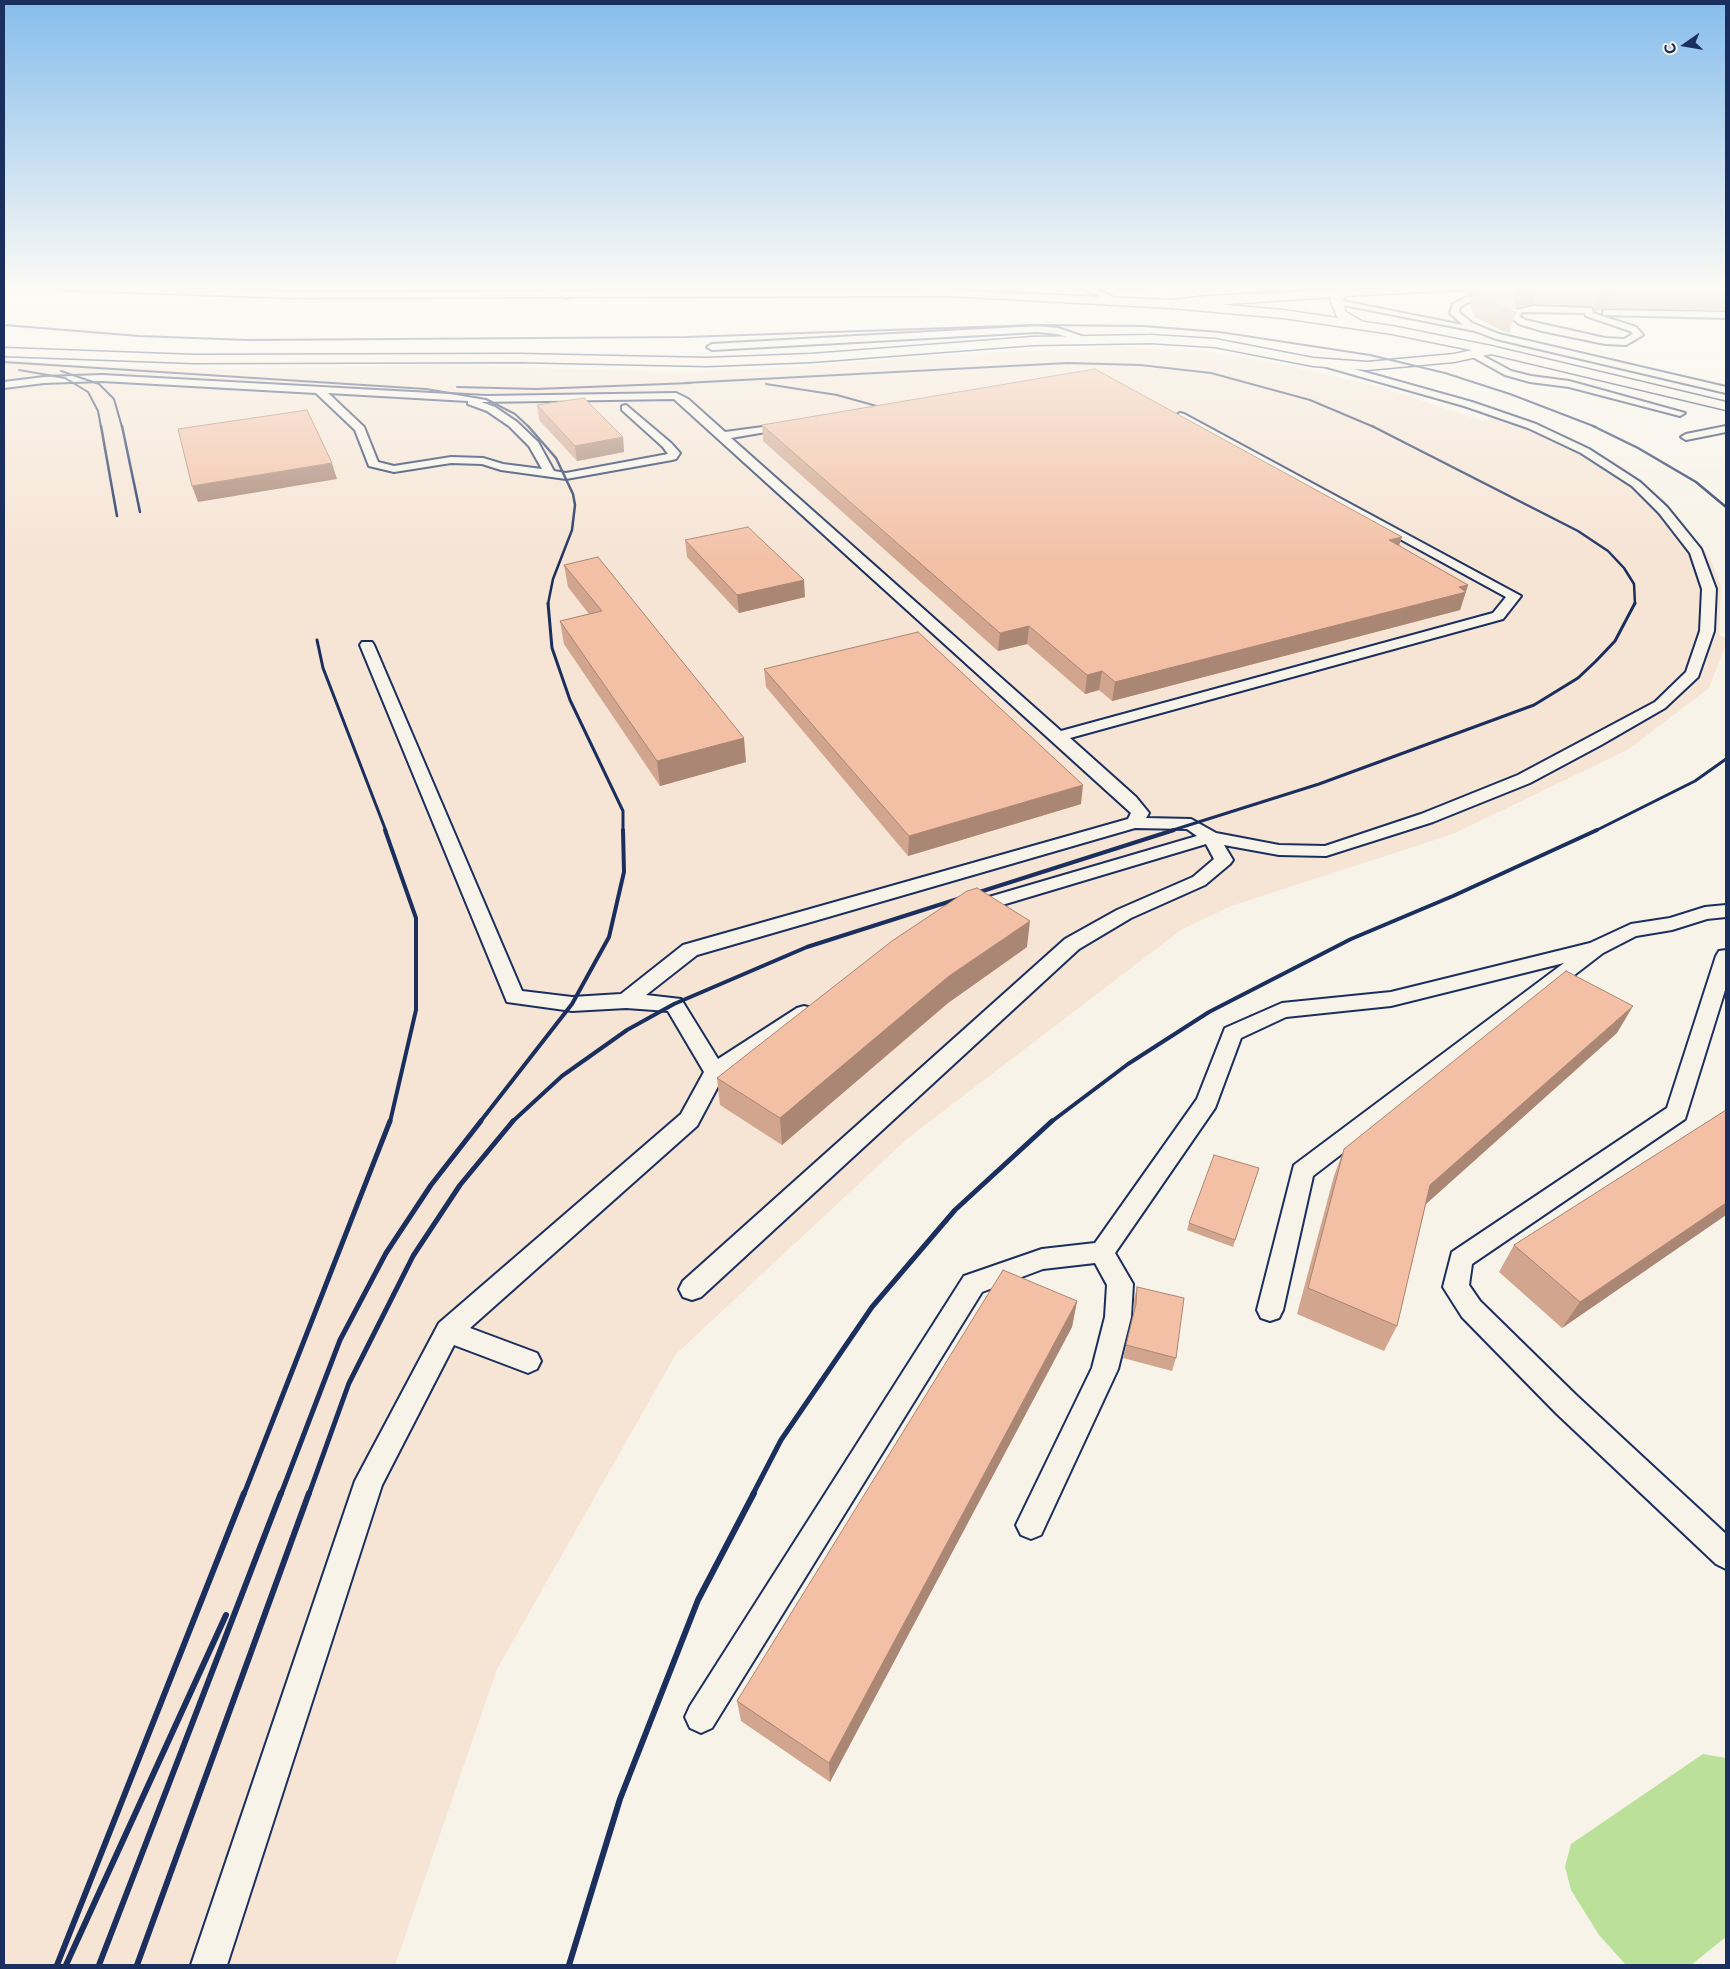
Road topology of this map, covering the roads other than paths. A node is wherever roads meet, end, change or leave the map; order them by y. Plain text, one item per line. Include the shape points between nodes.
1 (79, 379) edge
2 (118, 379) edge
3 (1379, 379) edge
4 (1535, 379) edge
5 (1612, 379) edge
6 (1680, 379) edge
7 (4, 385) edge
8 (320, 390) junction
9 (1726, 390) edge
10 (459, 398) junction
11 (1726, 406) edge
12 (626, 408) dead end
13 (1172, 412) edge
14 (1680, 413) dead end
15 (800, 423) edge
16 (1726, 429) edge
17 (723, 436) junction
18 (1686, 437) dead end
19 (549, 472) junction
20 (368, 645) dead end
21 (1057, 737) junction
22 (1134, 823) junction
23 (1211, 837) junction
24 (1726, 911) edge
25 (954, 913) edge
26 (1596, 948) junction
27 (1726, 956) edge
28 (822, 1000) edge
29 (626, 1001) junction
30 (715, 1072) junction
31 (1102, 1252) junction
32 (692, 1289) dead end
33 (1270, 1310) dead end
34 (448, 1331) junction
35 (528, 1361) dead end
36 (1030, 1525) dead end
37 (1724, 1547) edge
38 (700, 1717) dead end
39 (209, 1965) edge

1 - 7 lane
2 - 8 lane
3 - 23 lane via 1532,426 1585,451 1636,484 1663,510 1696,552 1708,589 1707,631 1693,674 1660,705 1595,742 1524,778 1427,818 1326,851 1279,850
4 - 14 lane via 1569,384
5 - 11 main road
6 - 9 lane
8 - 10 lane
8 - 19 lane via 360,429 373,464 382,468 451,460 483,461
10 - 17 lane via 676,396
10 - 19 lane via 490,409 512,424 534,444
12 - 19 lane via 668,445 674,453 672,457 566,476
13 - 21 lane via 1514,596 1498,616
15 - 17 lane
16 - 18 lane
17 - 21 lane
20 - 29 lane via 514,997 572,1004
21 - 22 lane via 1130,801 1140,813
22 - 23 lane via 1190,824
22 - 29 lane via 690,950
23 - 25 lane
23 - 32 lane via 1224,860 1199,881 1124,914 1072,944
24 - 26 lane via 1632,930
26 - 31 lane via 1391,999 1282,1010 1232,1033 1207,1102
26 - 33 lane via 1302,1171
27 - 37 lane via 1677,1113 1461,1259 1456,1287 1471,1309 1560,1397
28 - 30 lane
29 - 30 lane via 674,1004
30 - 34 lane via 689,1120
31 - 36 lane via 1120,1284 1118,1317 1105,1369
31 - 38 lane via 1042,1260 973,1284
34 - 35 lane
34 - 39 lane via 369,1481

